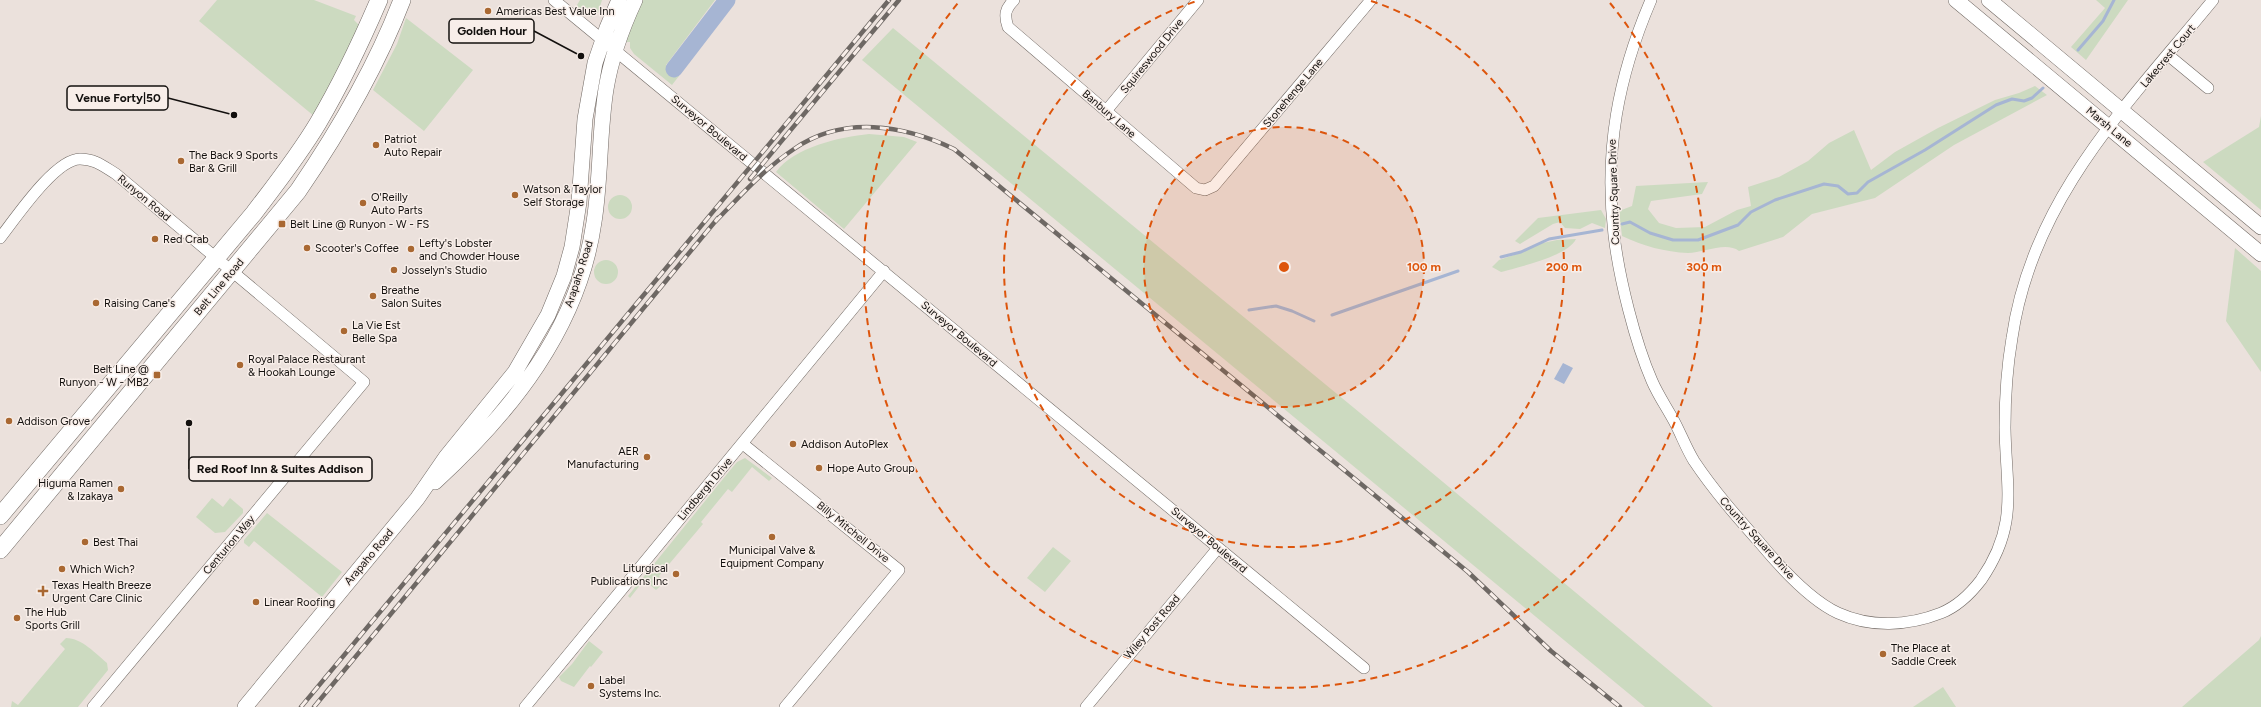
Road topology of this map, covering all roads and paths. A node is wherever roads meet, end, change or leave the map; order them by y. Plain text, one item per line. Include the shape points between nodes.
1 (379, 0) edge
2 (402, 0) edge
3 (554, 0) edge
4 (619, 0) edge
5 (635, 0) edge
6 (1014, 0) edge
7 (1198, 0) edge
8 (1371, 0) edge
9 (1651, 0) edge
10 (1956, 0) edge
11 (1989, 0) edge
12 (2213, 0) edge
13 (603, 40) junction
14 (615, 51) junction
15 (2168, 55) junction
16 (340, 84) junction
17 (2208, 88) dead end
18 (358, 94) junction
19 (1106, 112) junction
20 (2122, 112) junction
21 (2109, 127) junction
22 (1214, 186) joint
23 (2261, 227) edge
24 (0, 238) edge
25 (572, 247) junction
26 (588, 251) junction
27 (2261, 254) edge
28 (216, 258) junction
29 (231, 271) junction
30 (884, 272) junction
31 (117, 377) junction
32 (364, 382) joint
33 (83, 417) junction
34 (94, 437) junction
35 (743, 444) junction
36 (60, 478) junction
37 (417, 500) junction
38 (0, 516) edge
39 (1218, 548) junction
40 (0, 550) edge
41 (1364, 668) dead end
42 (93, 707) edge
43 (245, 707) edge
44 (525, 707) edge
45 (785, 707) edge
46 (1086, 707) edge

1 - 16 main road, Belt Line Road
2 - 18 main road, Belt Line Road via 372,70
3 - 13 street, Surveyor Boulevard
4 - 13 main road, Arapaho Road
5 - 14 main road, Arapaho Road
6 - 19 street, Banbury Lane via 1008,6 1004,17 1008,27
7 - 19 street, Squireswood Drive
8 - 22 street, Stonehenge Lane
9 - 21 street, Country Square Drive via 1632,49 1619,94 1612,134 1614,234 1619,266 1639,342 1652,380 1692,458 1716,491 1741,523 1788,574 1823,603 1844,615 1894,625 1944,612 1975,587 1997,555 2009,508 2005,426 2007,379 2012,336 2022,289 2037,244 2061,196
10 - 21 main road, Marsh Lane
11 - 20 main road, Marsh Lane
12 - 15 street, Lakecrest Court
13 - 14 street, Surveyor Boulevard
13 - 25 main road, Arapaho Road via 595,63 585,119 579,202
14 - 26 main road, Arapaho Road via 606,88 596,209
14 - 30 street, Surveyor Boulevard
15 - 17 street
15 - 20 street, Lakecrest Court
16 - 18 main road
16 - 28 main road, Belt Line Road via 317,125 284,174
18 - 29 main road, Belt Line Road via 298,191
19 - 22 street, Banbury Lane via 1196,188 1205,190
20 - 21 street, Country Square Drive
20 - 23 main road, Marsh Lane
21 - 27 main road, Marsh Lane
24 - 28 street, Runyon Road via 49,178 59,168 78,159 96,161 116,174
25 - 26 main road
25 - 37 main road, Arapaho Road via 564,276 548,315 530,348 498,393 446,456
26 - 37 main road, Arapaho Road via 565,317 547,353 528,382 458,462
28 - 29 street, Runyon Road
28 - 31 main road, Belt Line Road
29 - 32 street, Runyon Road
29 - 34 main road, Belt Line Road
30 - 35 street, Lindbergh Drive
30 - 39 street, Surveyor Boulevard
31 - 33 main road, Belt Line Road
31 - 34 main road via 114,392 93,418 90,428
32 - 42 street, Centurion Way
33 - 36 main road via 82,435 57,467
33 - 38 main road, Belt Line Road
34 - 36 main road, Belt Line Road
35 - 44 street, Lindbergh Drive
35 - 45 street, Billy Mitchell Drive via 899,570
36 - 40 main road, Belt Line Road
37 - 43 main road, Arapaho Road
39 - 41 street, Surveyor Boulevard
39 - 46 street, Wiley Post Road

